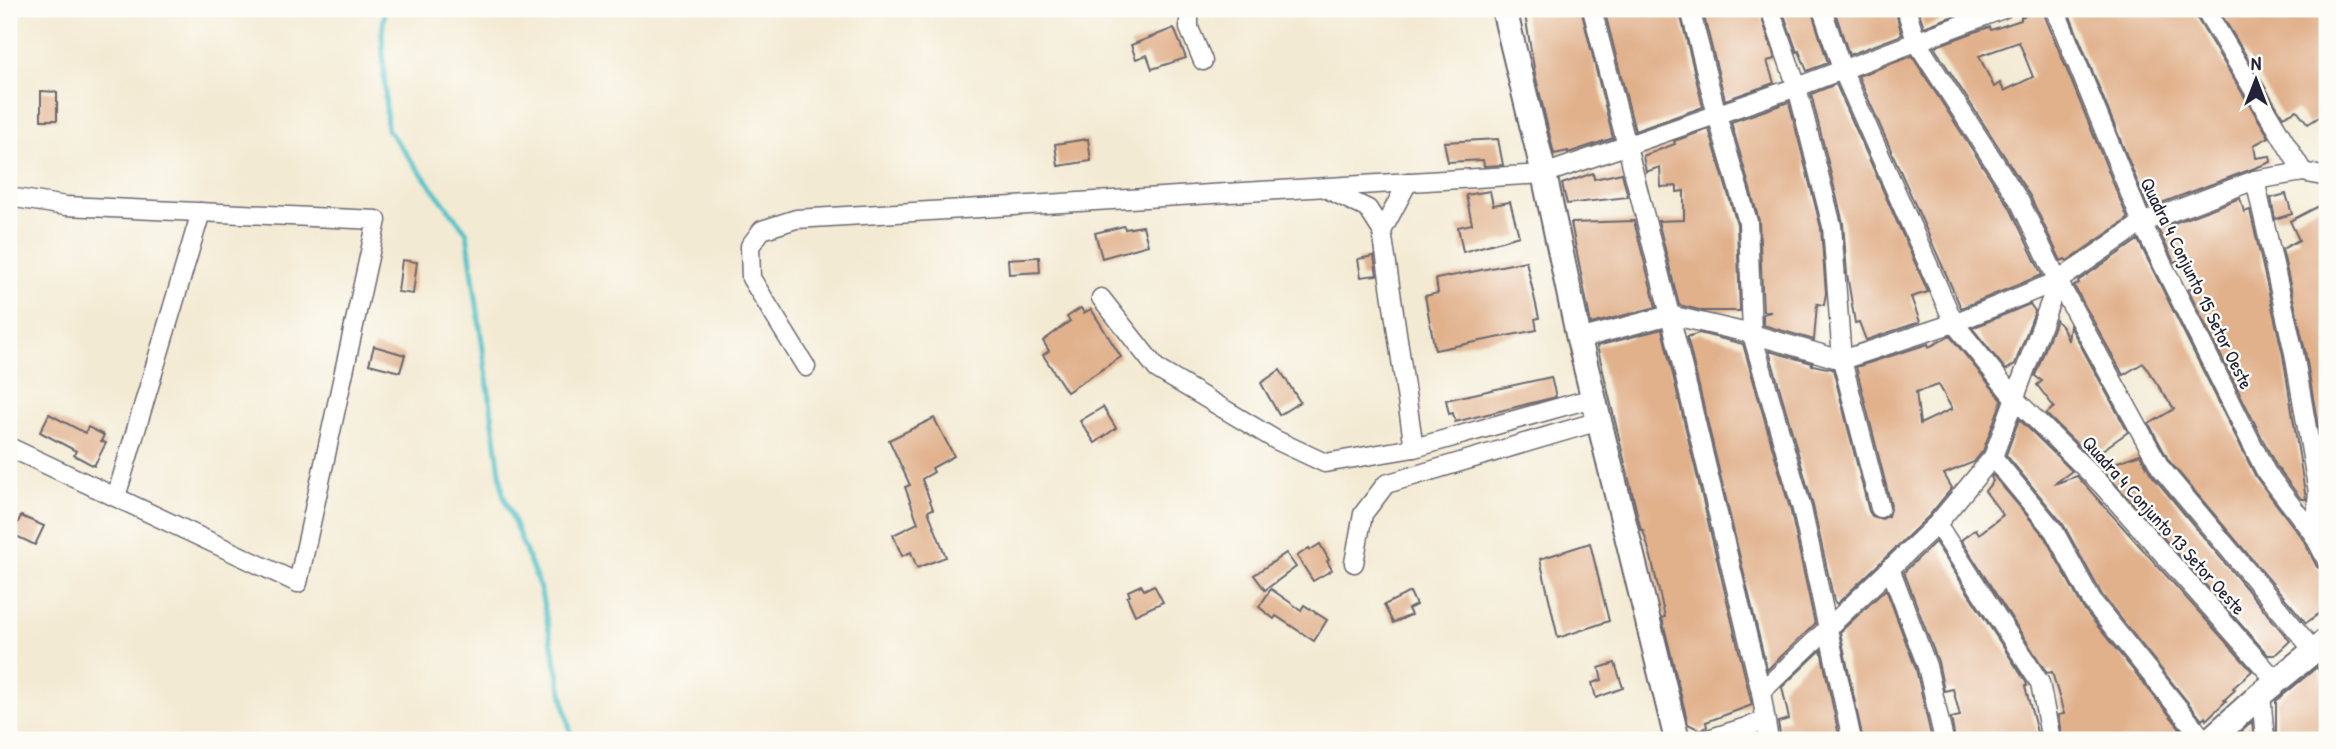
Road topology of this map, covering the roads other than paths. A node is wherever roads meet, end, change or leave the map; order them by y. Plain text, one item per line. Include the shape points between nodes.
1 (1189, 9) edge
2 (1504, 9) edge
3 (1592, 9) edge
4 (1690, 9) edge
5 (1770, 9) edge
6 (1822, 9) edge
7 (1906, 9) edge
8 (2003, 9) edge
9 (2055, 9) edge
10 (2205, 9) edge
11 (1916, 41) junction
12 (1203, 61) dead end
13 (1842, 69) junction
14 (1797, 87) junction
15 (1717, 115) junction
16 (1627, 146) junction
17 (2303, 172) junction
18 (1544, 174) junction
19 (2327, 177) edge
20 (2255, 180) junction
21 (1408, 182) junction
22 (1324, 187) junction
23 (10, 202) edge
24 (201, 212) junction
25 (2142, 223) junction
26 (1382, 231) junction
27 (2058, 281) junction
28 (1101, 298) dead end
29 (1670, 314) junction
30 (1954, 323) junction
31 (1752, 334) junction
32 (1579, 339) junction
33 (1842, 360) junction
34 (806, 367) dead end
35 (2016, 400) junction
36 (1596, 410) junction
37 (9, 447) edge
38 (1414, 448) junction
39 (1993, 457) junction
40 (116, 497) junction
41 (1880, 508) dead end
42 (1937, 524) junction
43 (2314, 536) junction
44 (2327, 561) edge
45 (1354, 563) dead end
46 (1890, 568) junction
47 (1828, 629) junction
48 (2321, 646) edge
49 (2269, 688) junction
50 (1760, 692) junction
51 (1765, 721) junction
52 (1677, 740) edge
53 (1705, 740) edge
54 (1769, 740) edge
55 (1852, 740) edge
56 (1944, 740) edge
57 (2051, 740) edge
58 (2204, 740) edge
59 (2210, 740) edge
60 (2265, 740) edge

1 - 12 street via 1189,27
2 - 18 street
3 - 16 street
4 - 15 street
5 - 14 street
6 - 13 street, Quadra 4 Conjunto 13 Setor Oeste
7 - 11 street, Quadra 4 Conjunto 13 Setor Oeste
8 - 11 street
9 - 25 street, Quadra 4 Conjunto 15 Setor Oeste
10 - 17 street
11 - 13 street
11 - 27 street, Quadra 4 Conjunto 13 Setor Oeste via 2020,202
13 - 14 street
13 - 30 street, Quadra 4 Conjunto 13 Setor Oeste
14 - 15 street
14 - 33 street via 1832,226
15 - 16 street
15 - 31 street via 1748,222
16 - 18 street
16 - 29 street
17 - 19 street
17 - 20 street
18 - 21 street
18 - 32 street
20 - 25 street
20 - 43 street via 2294,353 2316,479
21 - 22 street
21 - 26 street
22 - 26 street via 1368,209
22 - 34 street via 796,219 761,230 750,246 751,278
23 - 24 street
24 - 40 street
24 - 40 street via 377,220 298,583
25 - 27 street
25 - 43 street, Quadra 4 Conjunto 15 Setor Oeste via 2266,472
26 - 38 street
27 - 30 street
27 - 35 street
27 - 48 street, Quadra 4 Conjunto 13 Setor Oeste via 2160,467
28 - 38 street via 1157,369 1288,446 1325,463
29 - 31 street
29 - 32 street
29 - 50 street
30 - 33 street
30 - 35 street, Quadra 4 Conjunto 13 Setor Oeste
31 - 33 street
31 - 47 street via 1802,509
32 - 36 street
33 - 41 street
35 - 39 street
35 - 49 street, Quadra 4 Conjunto 13 Setor Oeste via 2102,485
36 - 38 street
36 - 45 street via 1386,484 1363,514
36 - 52 street
37 - 40 street
39 - 42 street
39 - 58 street via 2054,531 2092,601
42 - 46 street
42 - 57 street via 2040,683
43 - 44 street, Quadra 4 Conjunto 15 Setor Oeste
46 - 47 street
46 - 56 street via 1927,666
47 - 50 street
47 - 55 street
48 - 49 street
49 - 59 street
49 - 60 street
50 - 51 street
51 - 53 street
51 - 54 street

